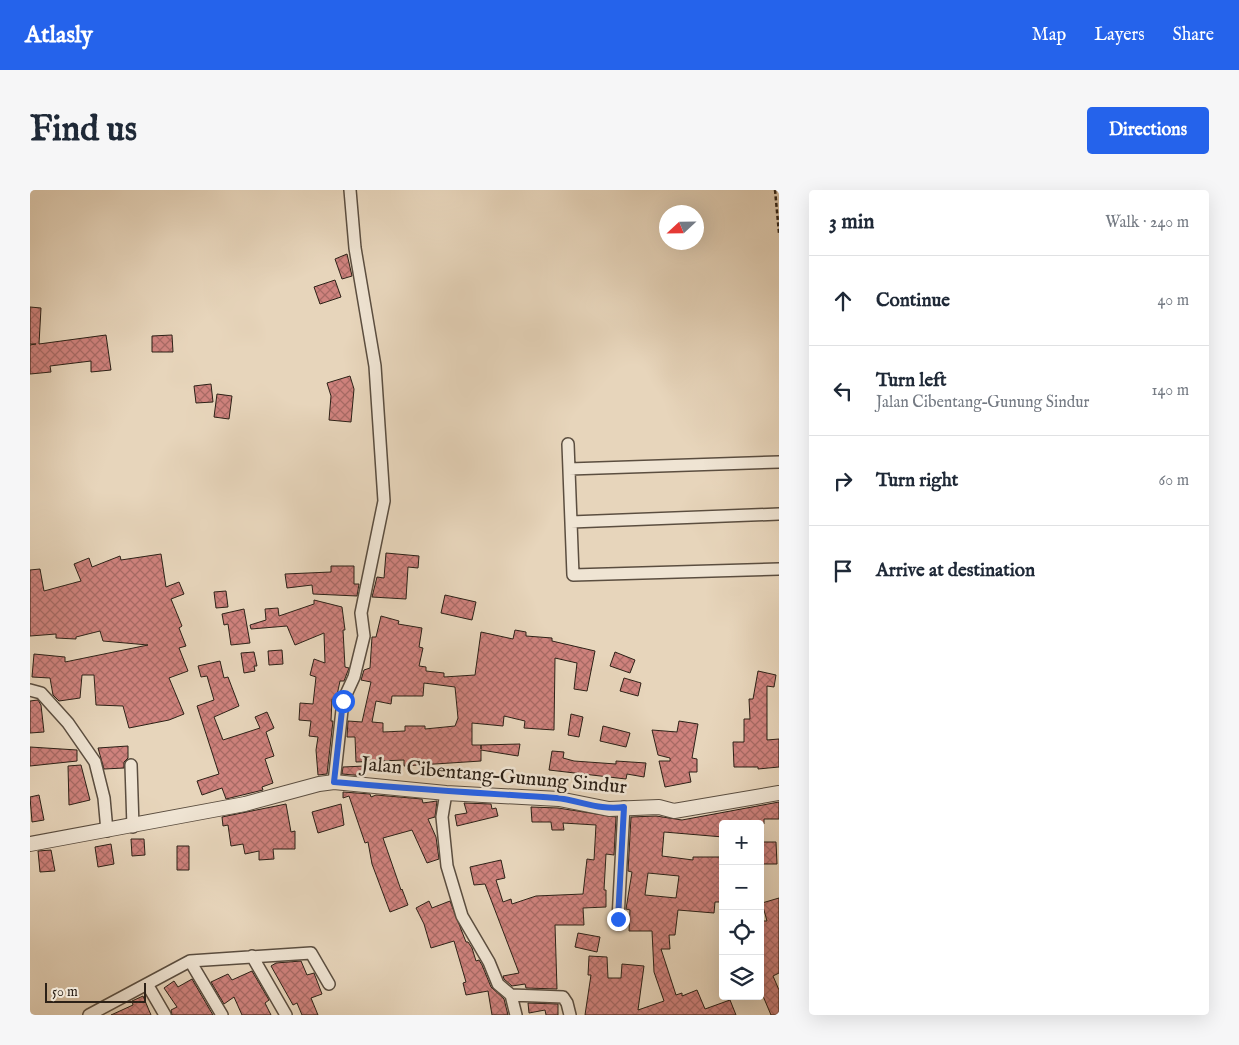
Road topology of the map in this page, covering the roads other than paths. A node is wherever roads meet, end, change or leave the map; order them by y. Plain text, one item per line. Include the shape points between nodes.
1 (350, 190) edge
2 (568, 444) dead end
3 (779, 462) edge
4 (569, 469) junction
5 (779, 514) edge
6 (571, 522) junction
7 (779, 569) edge
8 (30, 690) edge
9 (131, 765) dead end
10 (334, 782) junction
11 (446, 793) junction
12 (779, 793) edge
13 (624, 807) junction
14 (133, 827) junction
15 (107, 831) junction
16 (30, 844) edge
17 (618, 919) dead end
18 (252, 956) junction
19 (190, 962) junction
20 (147, 984) junction
21 (328, 984) dead end
22 (511, 995) junction
23 (106, 1011) edge
24 (89, 1015) edge
25 (165, 1015) edge
26 (222, 1015) edge
27 (286, 1015) edge
28 (516, 1015) edge
29 (570, 1015) edge

1 - 10 street via 375,366 384,500 361,613 364,636 354,677 343,701
2 - 4 street
3 - 4 street
4 - 6 street
5 - 6 street
6 - 7 street via 574,574
8 - 15 street via 41,693 68,723 95,762 104,798
9 - 14 street
10 - 11 street, Jalan Cibentang–Gunung Sindur
10 - 14 street, Jalan Cibentang–Gunung Sindur
11 - 13 street, Jalan Cibentang–Gunung Sindur via 558,799 609,809
11 - 22 street via 442,817 448,866 462,916 498,984
12 - 13 street, Jalan Cibentang–Gunung Sindur via 674,811 659,807
13 - 17 street
14 - 15 street, Jalan Cibentang–Gunung Sindur
15 - 16 street, Jalan Cibentang–Gunung Sindur
18 - 19 street
18 - 21 street via 311,953
18 - 27 street
19 - 20 street
19 - 26 street
20 - 23 street
20 - 25 street
22 - 28 street
22 - 29 street via 563,997
23 - 24 street

